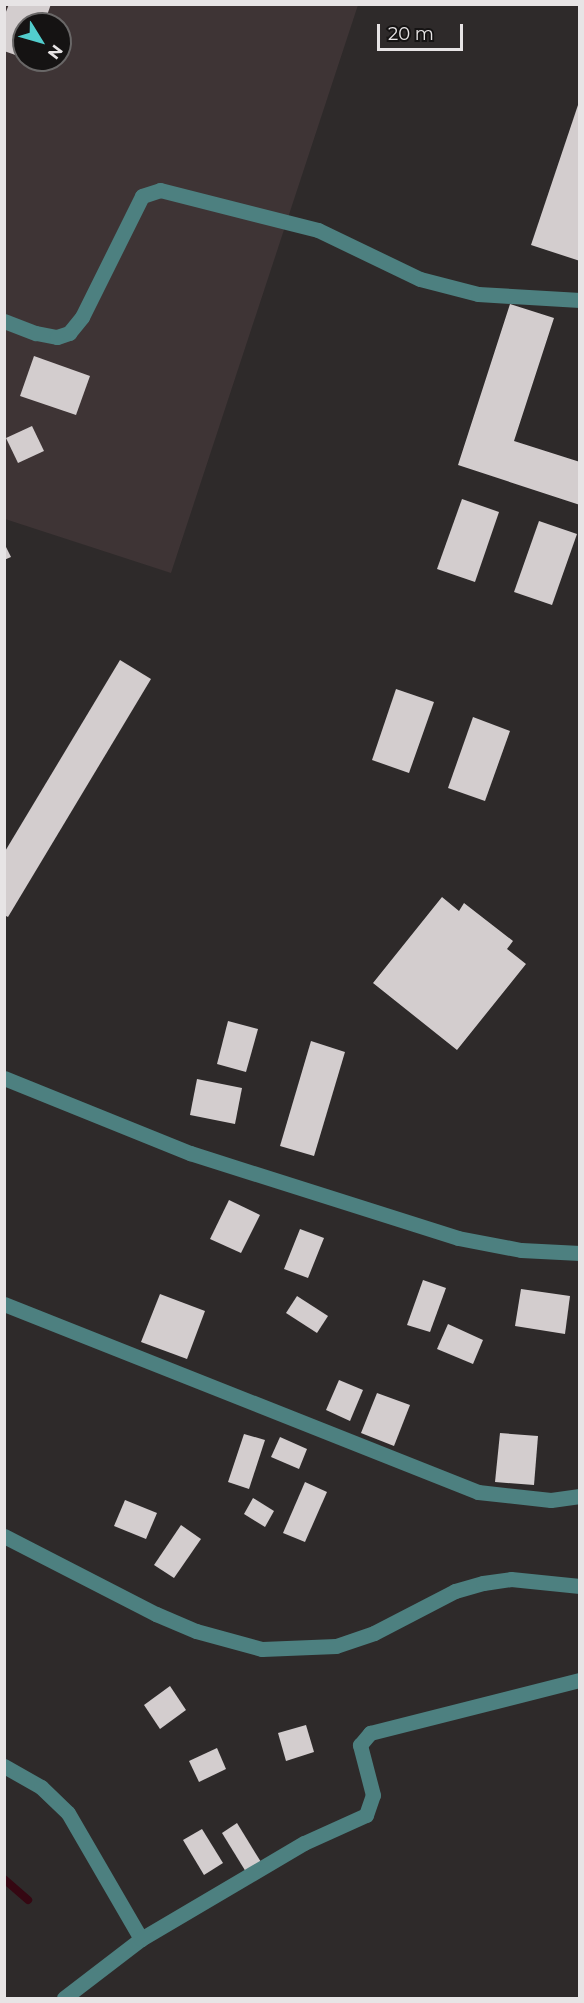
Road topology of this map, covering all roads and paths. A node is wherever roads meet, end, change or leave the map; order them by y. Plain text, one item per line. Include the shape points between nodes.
1 (579, 300) edge
2 (4, 321) edge
3 (4, 1077) edge
4 (579, 1253) edge
5 (4, 1304) edge
6 (579, 1496) edge
7 (4, 1536) edge
8 (579, 1586) edge
9 (579, 1680) edge
10 (4, 1766) edge
11 (141, 1939) junction
12 (64, 1998) edge

1 - 2 street via 478,294 420,279 318,230 160,190 149,191 137,203 82,316 69,333 57,337
3 - 4 street via 190,1153 458,1238 521,1250
5 - 6 street via 478,1492 551,1500
7 - 8 street via 156,1614 196,1631 262,1649 336,1646 374,1633 455,1591 483,1583 511,1579
9 - 11 street via 370,1733 360,1745 373,1795 366,1815 304,1843
10 - 11 street via 41,1787 69,1814
11 - 12 street

